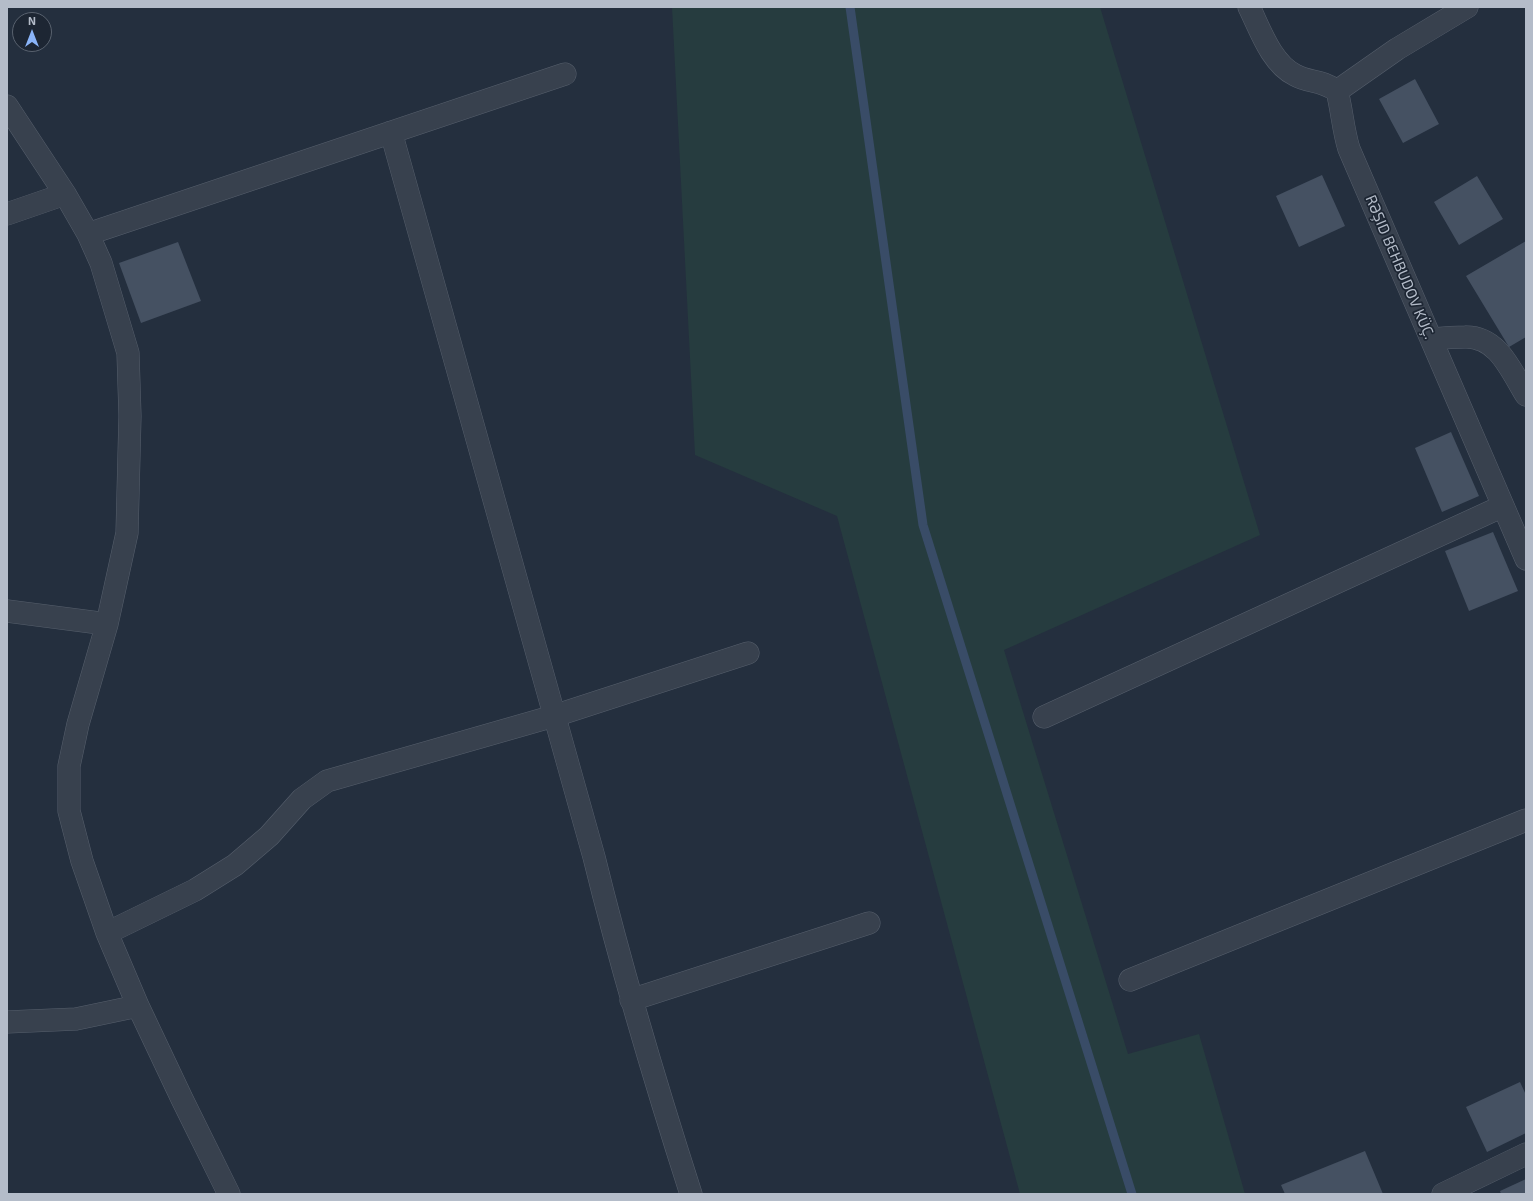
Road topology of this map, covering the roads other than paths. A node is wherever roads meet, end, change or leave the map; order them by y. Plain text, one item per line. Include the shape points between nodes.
1 (1249, 7) edge
2 (1467, 7) edge
3 (565, 74) dead end
4 (1338, 91) junction
5 (7, 106) edge
6 (391, 132) junction
7 (65, 194) junction
8 (7, 214) edge
9 (88, 234) junction
10 (1431, 339) junction
11 (1526, 395) edge
12 (1503, 506) junction
13 (1526, 559) edge
14 (7, 612) edge
15 (107, 624) junction
16 (748, 653) dead end
17 (554, 716) junction
18 (1044, 717) dead end
19 (1526, 820) edge
20 (869, 923) dead end
21 (107, 933) junction
22 (1130, 980) dead end
23 (631, 1000) junction
24 (138, 1006) junction
25 (7, 1022) edge
26 (1526, 1154) edge
27 (230, 1194) edge
28 (691, 1194) edge
29 (1443, 1194) edge

1 - 4 street via 1281,64 1295,75 1327,83
2 - 4 street via 1397,49
3 - 6 street
4 - 10 street, RƏŞID BEHBUDOV KÜÇ. via 1348,149
5 - 7 street
6 - 9 street
6 - 17 street
7 - 8 street
7 - 9 street
9 - 15 street via 101,263 128,352 130,416 127,533
10 - 11 street via 1466,336 1486,340 1499,351
10 - 12 street, RƏŞID BEHBUDOV KÜÇ.
12 - 13 street, RƏŞID BEHBUDOV KÜÇ.
12 - 18 street
14 - 15 street
15 - 21 street via 78,724 69,766 69,811 82,861
16 - 17 street
17 - 21 street via 328,781 302,799 269,836 234,865 195,890
17 - 23 street
19 - 22 street
20 - 23 street
21 - 24 street
23 - 28 street
24 - 25 street via 76,1019
24 - 27 street
26 - 29 street

